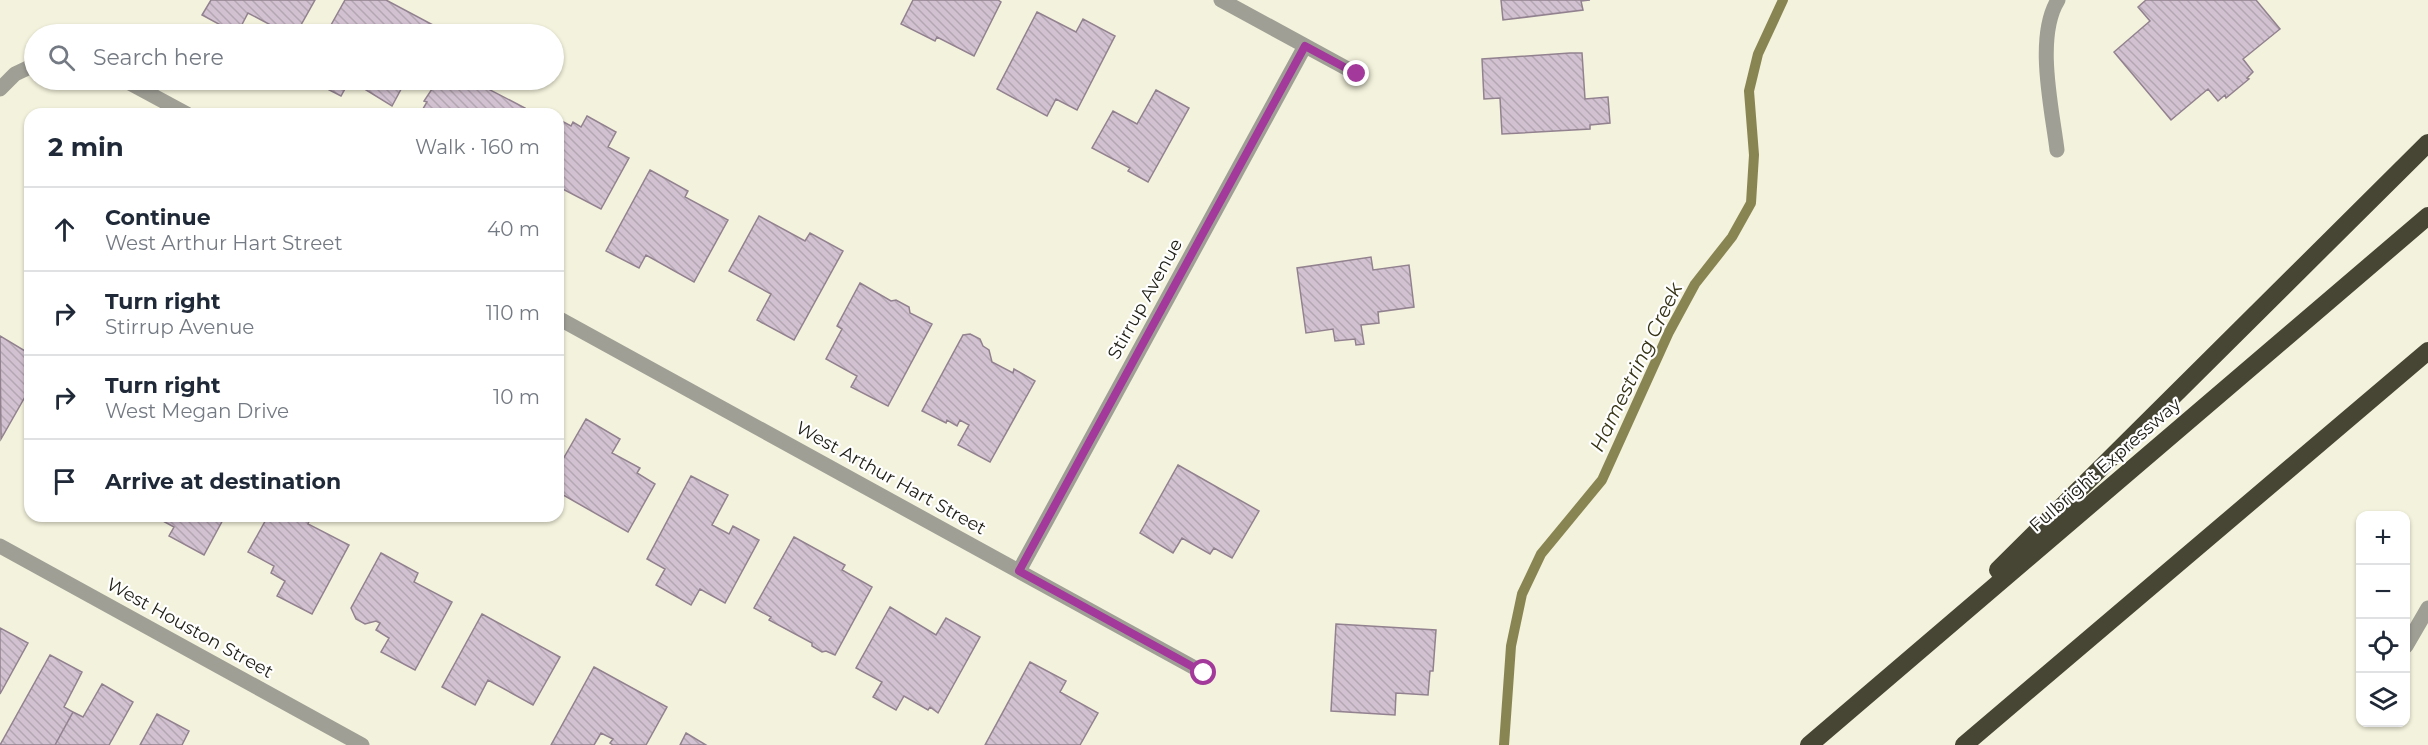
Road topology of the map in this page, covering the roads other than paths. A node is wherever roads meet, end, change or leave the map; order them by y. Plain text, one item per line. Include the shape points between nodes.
1 (1221, 0) edge
2 (2058, 0) edge
3 (1305, 46) junction
4 (24, 70) edge
5 (1357, 74) dead end
6 (0, 89) edge
7 (143, 90) edge
8 (176, 108) edge
9 (2428, 143) edge
10 (2057, 150) dead end
11 (2428, 216) edge
12 (564, 321) edge
13 (2428, 351) edge
14 (0, 546) edge
15 (1019, 571) junction
16 (2428, 608) edge
17 (2410, 639) edge
18 (1204, 673) dead end
19 (1894, 673) junction
20 (362, 745) edge
21 (1809, 745) edge
22 (1964, 745) edge

1 - 3 street
2 - 10 street via 2046,38
3 - 5 street
3 - 15 street, Stirrup Avenue
4 - 6 street
7 - 8 street
9 - 19 highway
11 - 19 highway, Fulbright Expressway
12 - 15 street, West Arthur Hart Street
13 - 22 highway
14 - 20 street, West Houston Street
15 - 18 street, West Arthur Hart Street
16 - 17 street
19 - 21 highway, Fulbright Expressway

